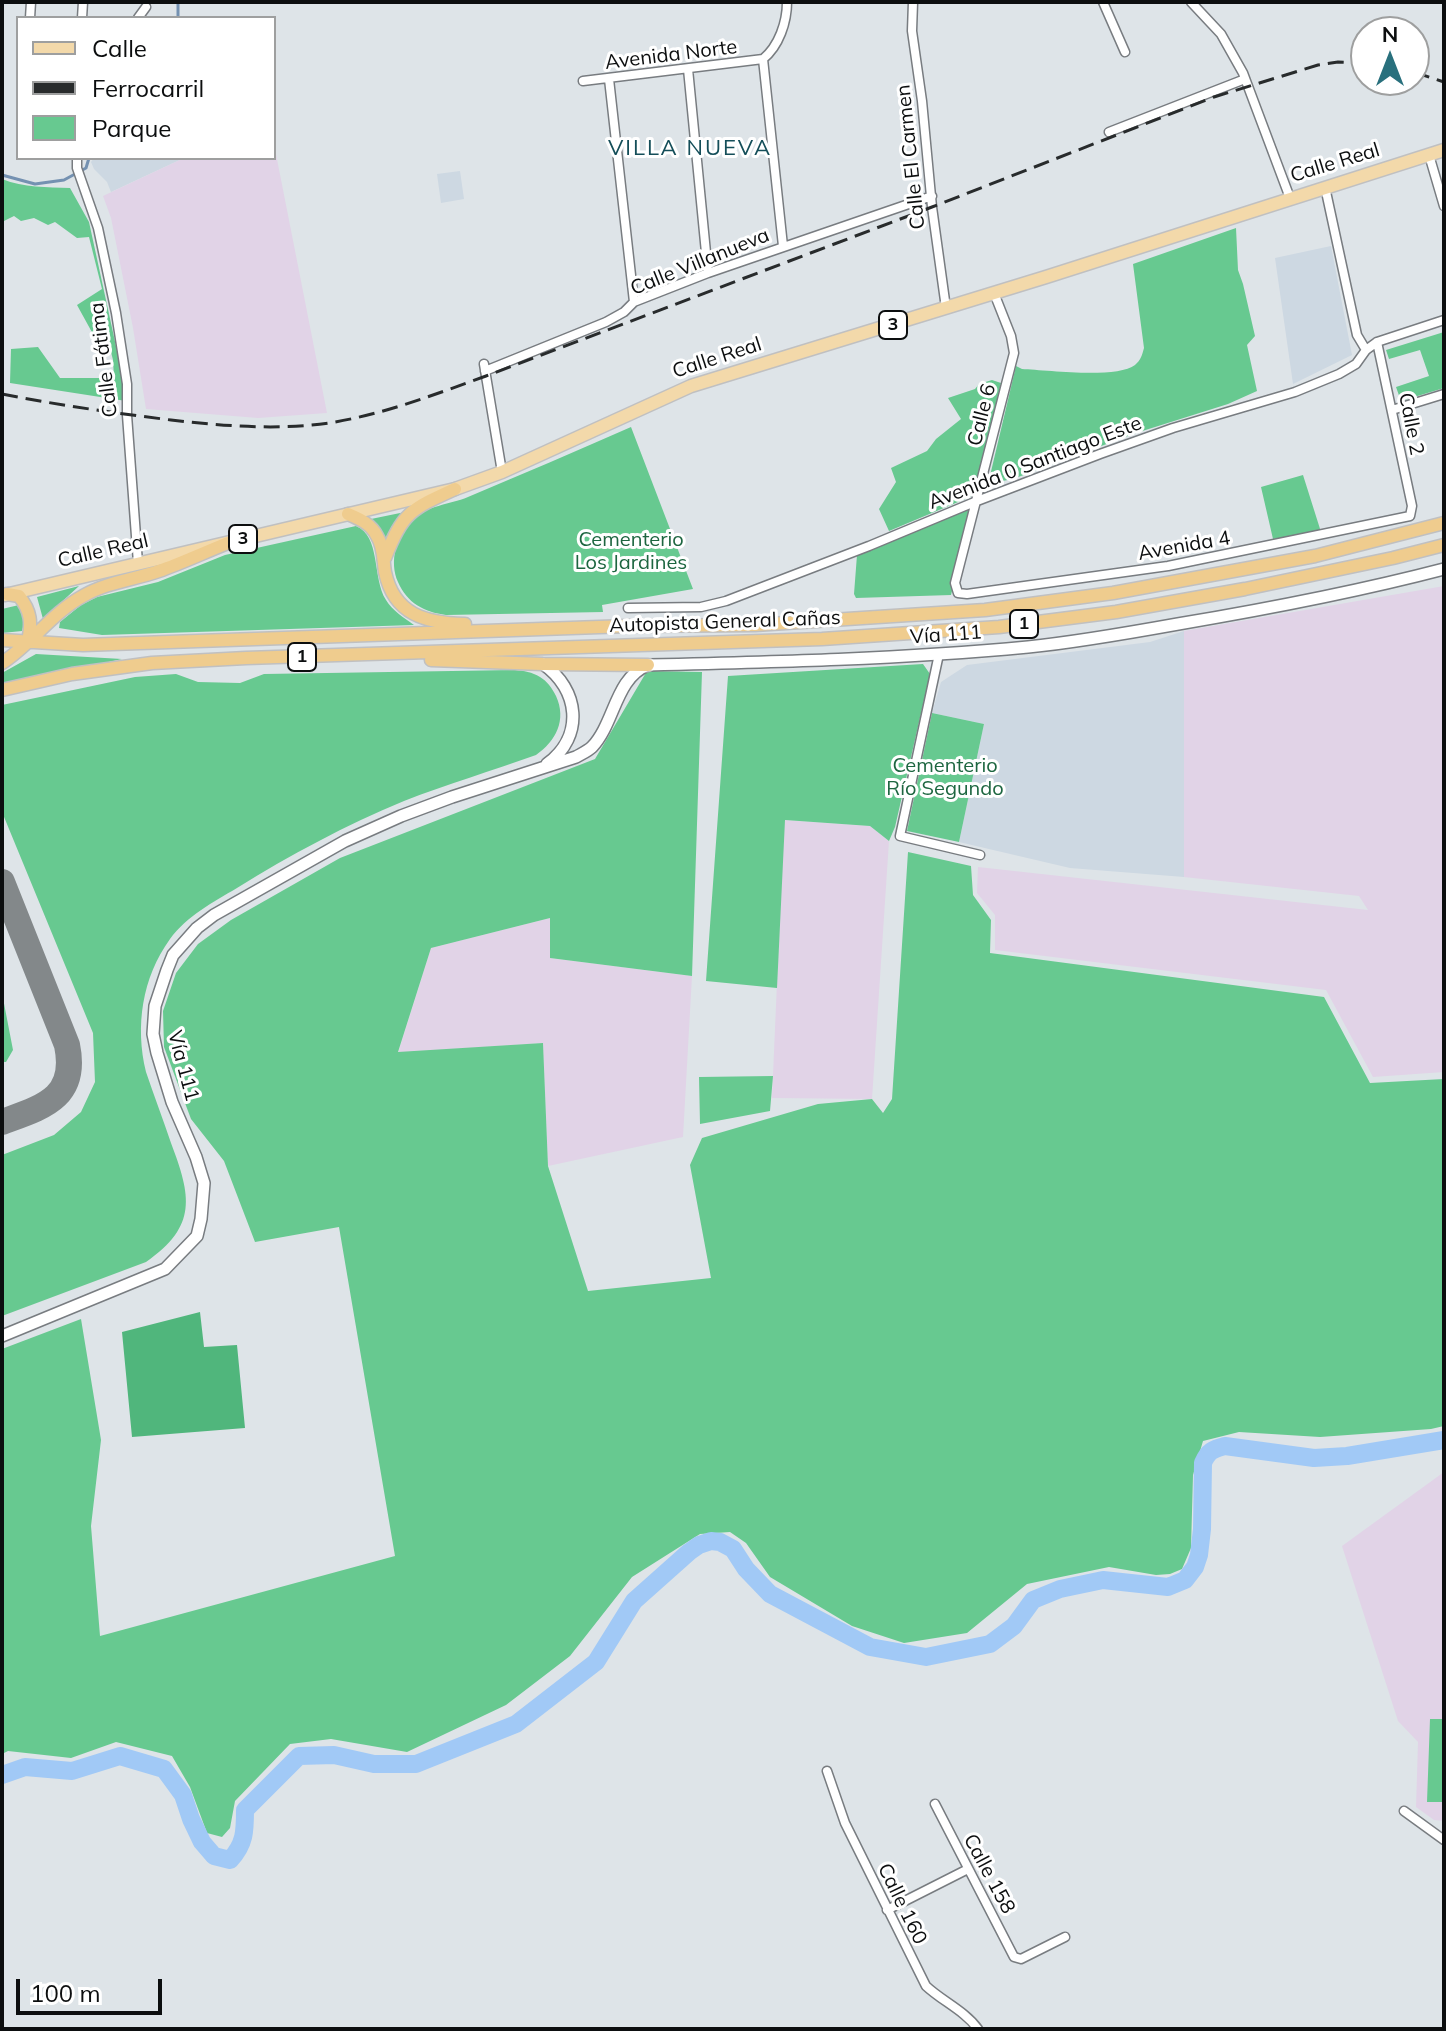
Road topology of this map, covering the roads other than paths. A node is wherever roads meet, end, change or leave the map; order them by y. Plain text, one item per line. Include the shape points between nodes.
1 (787, 2) edge
2 (913, 2) edge
3 (1103, 2) edge
4 (1191, 2) edge
5 (146, 7) dead end
6 (139, 16) edge
7 (1125, 52) dead end
8 (763, 59) junction
9 (688, 69) junction
10 (609, 79) junction
11 (1245, 79) junction
12 (583, 81) dead end
13 (1109, 132) dead end
14 (1444, 150) edge
15 (1429, 155) junction
16 (77, 163) edge
17 (1325, 187) junction
18 (932, 196) junction
19 (1290, 198) junction
20 (1444, 206) edge
21 (783, 246) junction
22 (708, 273) junction
23 (994, 293) junction
24 (634, 302) junction
25 (946, 308) junction
26 (1444, 320) edge
27 (1377, 342) junction
28 (1366, 350) junction
29 (1444, 394) edge
30 (1392, 410) junction
31 (502, 472) junction
32 (455, 489) junction
33 (977, 501) junction
34 (1412, 511) joint
35 (348, 514) junction
36 (1444, 523) edge
37 (228, 543) junction
38 (1444, 545) edge
39 (383, 561) junction
40 (138, 563) junction
41 (1444, 569) edge
42 (958, 593) joint
43 (4, 595) edge
44 (628, 608) dead end
45 (628, 626) junction
46 (2, 640) edge
47 (28, 641) junction
48 (939, 654) junction
49 (321, 656) junction
50 (2, 663) edge
51 (543, 664) junction
52 (648, 665) junction
53 (2, 690) edge
54 (541, 767) junction
55 (980, 855) dead end
56 (2, 1336) edge
57 (827, 1771) dead end
58 (935, 1804) dead end
59 (1404, 1811) dead end
60 (1444, 1840) edge
61 (968, 1869) junction
62 (887, 1910) junction
63 (1065, 1937) dead end
64 (978, 2029) edge

1 - 8 street via 784,24
2 - 18 street, Calle El Carmen
3 - 7 street
4 - 11 street via 1221,34
5 - 6 street
8 - 9 street, Avenida Norte
8 - 21 street
9 - 10 street, Avenida Norte
9 - 22 street
10 - 12 street, Avenida Norte
10 - 24 street
11 - 13 street
11 - 19 street
14 - 15 main road, Calle Real / 3
15 - 17 main road, Calle Real / 3
15 - 20 street
16 - 40 street, Calle Fátima via 110,276 127,384
17 - 19 main road, Calle Real / 3
17 - 28 street via 1357,335
18 - 21 street, Calle Villanueva
18 - 25 street, Calle El Carmen
19 - 23 main road, Calle Real / 3
21 - 22 street, Calle Villanueva
22 - 24 street, Calle Villanueva
23 - 25 main road, Calle Real / 3
23 - 33 street, Calle 6 via 1014,353
24 - 31 street, Calle Villanueva via 606,322 484,368
25 - 31 main road, Calle Real / 3 via 691,386
26 - 27 street, Avenida 0 Santiago Este
27 - 28 street, Avenida 0 Santiago Este
27 - 30 street, Calle 2
28 - 33 street, Avenida 0 Santiago Este via 1356,364 1295,392 1173,428
29 - 30 street
30 - 34 street, Calle 2
31 - 32 main road, Calle Real / 3
32 - 35 main road, Calle Real / 3
32 - 39 highway via 408,515
33 - 42 street, Calle 6 via 955,583
33 - 44 street, Avenida 0 Santiago Este via 714,605
34 - 42 street, Avenida 4 via 1404,518 1168,566
35 - 37 main road, Calle Real / 3
35 - 39 highway via 378,537
36 - 45 highway, Autopista General Cañas / 1 via 1315,556 985,610 755,625
37 - 40 main road, Calle Real / 3
37 - 47 highway via 157,572 95,589
38 - 49 highway, Autopista General Cañas / 1 via 1245,589 999,627 822,639
39 - 45 highway via 395,597 425,620
40 - 43 main road, Calle Real / 3
41 - 48 main road, Vía 111 via 1199,621 1043,645
43 - 47 highway via 19,596 29,609
45 - 47 highway, Autopista General Cañas / 1 via 83,645
46 - 47 highway, Autopista General Cañas / 1
47 - 50 highway
48 - 52 main road, Vía 111
48 - 55 street via 900,836
49 - 51 highway
49 - 53 highway, Autopista General Cañas / 1 via 152,663
51 - 52 highway
51 - 54 main road, Vía 111 via 561,679 573,710 566,744
52 - 54 main road, Vía 111 via 630,677 592,747
54 - 56 main road, Vía 111 via 345,841 214,915 185,940 160,987 153,1034 172,1102 204,1183 197,1236 165,1269
57 - 62 street, Calle 160 via 845,1823
58 - 61 street, Calle 158
59 - 60 street
61 - 62 street
61 - 63 street, Calle 158 via 1016,1959
62 - 64 street, Calle 160 via 926,1986

